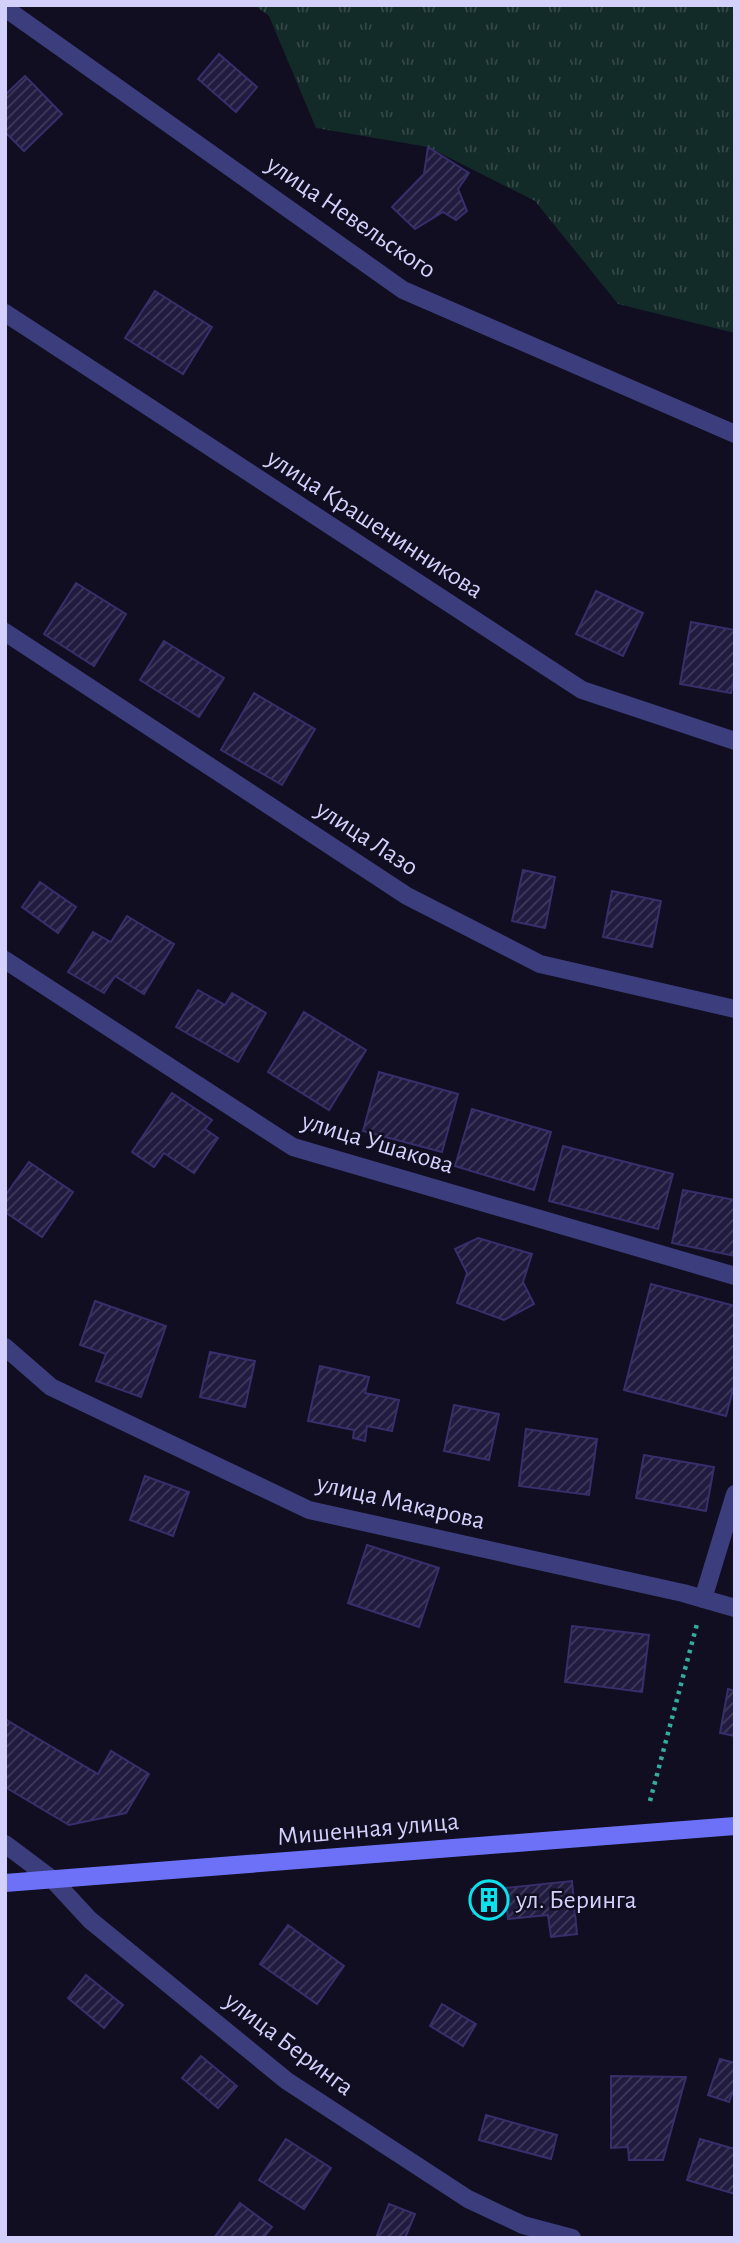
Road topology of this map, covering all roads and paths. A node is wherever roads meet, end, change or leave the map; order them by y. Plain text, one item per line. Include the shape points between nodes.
1 (5, 8) edge
2 (5, 313) edge
3 (735, 434) edge
4 (5, 632) edge
5 (735, 741) edge
6 (5, 960) edge
7 (735, 1009) edge
8 (735, 1276) edge
9 (5, 1347) edge
10 (735, 1494) edge
11 (703, 1599) junction
12 (735, 1608) edge
13 (650, 1801) dead end
14 (735, 1826) edge
15 (5, 1844) edge
16 (53, 1880) junction
17 (5, 1883) edge
18 (572, 2238) edge

1 - 3 street, улица Невельского via 403,290
2 - 5 street, улица Крашенинникова via 582,690
4 - 7 street, улица Лазо via 419,902 540,964
6 - 8 street, улица Ушакова via 293,1147
9 - 11 street, улица Макарова via 51,1387 309,1510
10 - 11 street
11 - 12 street, улица Макарова
11 - 13 path
14 - 16 main road, Мишенная улица
15 - 16 street, улица Беринга
16 - 17 main road, Мишенная улица
16 - 18 street, улица Беринга via 90,1920 287,2081 468,2199 523,2225

